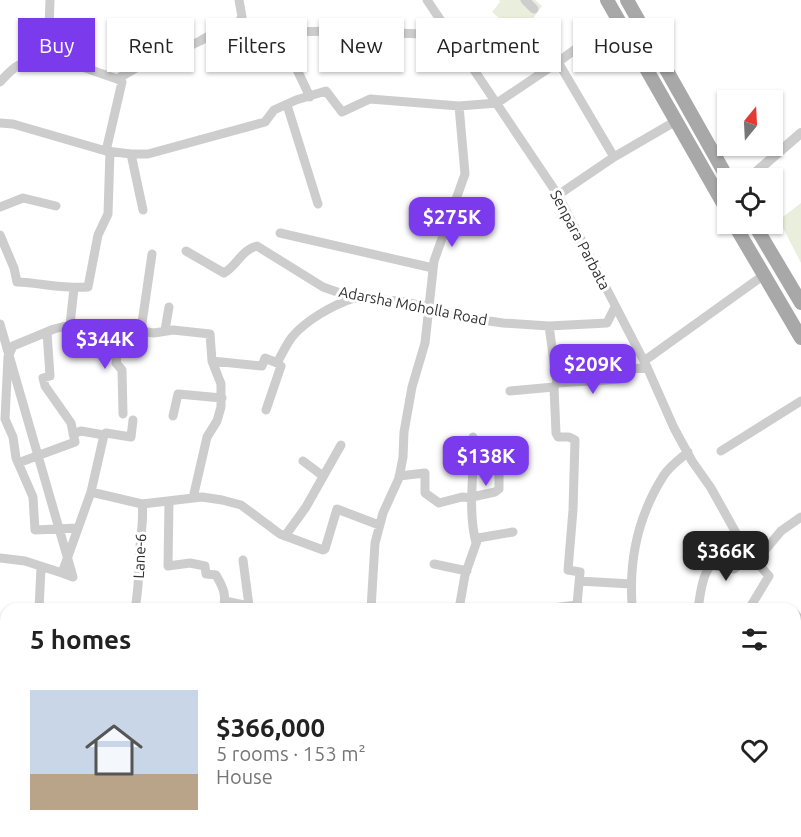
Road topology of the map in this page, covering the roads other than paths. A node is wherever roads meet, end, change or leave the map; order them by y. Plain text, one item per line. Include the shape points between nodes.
1 (50, 0) edge
2 (239, 0) edge
3 (427, 0) edge
4 (525, 0) edge
5 (607, 0) edge
6 (627, 0) edge
7 (534, 9) dead end
8 (49, 18) edge
9 (440, 18) edge
10 (618, 18) edge
11 (416, 34) edge
12 (18, 65) edge
13 (561, 67) edge
14 (95, 71) edge
15 (476, 72) edge
16 (543, 72) edge
17 (648, 72) edge
18 (117, 79) junction
19 (0, 82) edge
20 (310, 97) junction
21 (497, 103) junction
22 (287, 105) junction
23 (459, 106) junction
24 (676, 121) junction
25 (0, 123) edge
26 (801, 133) edge
27 (108, 151) junction
28 (131, 154) junction
29 (614, 157) junction
30 (722, 168) edge
31 (761, 168) edge
32 (717, 190) edge
33 (558, 195) junction
34 (318, 204) dead end
35 (56, 206) dead end
36 (0, 207) edge
37 (143, 210) dead end
38 (280, 233) dead end
39 (0, 234) edge
40 (740, 234) edge
41 (760, 234) edge
42 (186, 251) dead end
43 (152, 254) dead end
44 (433, 268) junction
45 (764, 274) junction
46 (74, 288) junction
47 (354, 298) junction
48 (801, 303) edge
49 (169, 307) dead end
50 (615, 307) junction
51 (430, 308) junction
52 (0, 324) edge
53 (70, 325) junction
54 (549, 326) junction
55 (120, 328) junction
56 (141, 330) junction
57 (165, 330) junction
58 (47, 332) junction
59 (801, 338) edge
60 (4, 361) edge
61 (212, 361) junction
62 (278, 363) junction
63 (645, 364) junction
64 (555, 385) junction
65 (510, 391) dead end
66 (222, 398) junction
67 (2, 401) edge
68 (801, 401) edge
69 (266, 410) dead end
70 (123, 414) dead end
71 (173, 416) dead end
72 (133, 420) dead end
73 (73, 434) junction
74 (104, 435) junction
75 (472, 437) dead end
76 (341, 445) dead end
77 (721, 451) dead end
78 (688, 452) junction
79 (303, 461) dead end
80 (500, 463) dead end
81 (18, 464) junction
82 (323, 476) junction
83 (399, 476) junction
84 (91, 492) junction
85 (193, 498) junction
86 (472, 498) junction
87 (169, 501) junction
88 (142, 504) junction
89 (801, 517) edge
90 (379, 525) junction
91 (77, 528) junction
92 (513, 532) dead end
93 (285, 536) junction
94 (477, 543) junction
95 (0, 558) edge
96 (752, 559) junction
97 (243, 560) dead end
98 (434, 564) dead end
99 (41, 568) junction
100 (467, 571) junction
101 (62, 573) junction
102 (579, 581) junction
103 (631, 584) junction
104 (39, 603) edge
105 (136, 603) edge
106 (224, 603) edge
107 (249, 603) edge
108 (371, 603) edge
109 (460, 603) edge
110 (577, 603) edge
111 (632, 603) edge
112 (699, 603) edge
113 (753, 603) edge

1 - 8 street
2 - 18 street via 242,17 238,23
3 - 9 street, Senpara Parbata
4 - 7 street
5 - 10 main road
6 - 30 main road
11 - 20 street via 279,33
12 - 19 street
13 - 29 street
14 - 18 street
15 - 21 street, Senpara Parbata
16 - 21 street
17 - 24 main road
18 - 27 street via 122,82
20 - 22 street
20 - 23 street via 327,91 342,112 370,99
21 - 23 street
21 - 33 street, Senpara Parbata
22 - 28 street via 274,110 265,122 148,154
22 - 34 street
23 - 44 street via 465,174
24 - 29 street
24 - 32 main road
25 - 27 street
26 - 31 street
27 - 28 street
27 - 46 street via 108,214 98,235 88,287
28 - 37 street
29 - 33 street
33 - 50 street, Senpara Parbata
35 - 36 street via 23,198
38 - 44 street
39 - 46 street via 17,282
40 - 45 main road
41 - 48 main road
42 - 47 street, Adarsha Moholla Road via 224,273 245,250 257,246 323,287
43 - 56 street
44 - 51 street
45 - 59 main road
45 - 63 street
46 - 53 street
47 - 51 street, Adarsha Moholla Road
47 - 62 street via 296,332
49 - 57 street
50 - 54 street, Adarsha Moholla Road via 607,323
50 - 63 street, Senpara Parbata
51 - 54 street, Adarsha Moholla Road via 503,324
51 - 83 street via 412,387
52 - 101 street via 73,577
53 - 55 street
53 - 58 street
54 - 64 street
55 - 56 street
55 - 70 street via 116,363 122,370
56 - 57 street
57 - 61 street via 210,334
58 - 60 street via 13,346
58 - 73 street via 50,376 43,378 45,386 71,423
60 - 67 street
61 - 62 street via 262,366 265,358
61 - 66 street
62 - 69 street via 281,366
63 - 64 street via 621,371 620,379
63 - 78 street, Senpara Parbata
64 - 65 street
64 - 102 street via 556,435 575,440 567,570 579,571
66 - 71 street via 178,394
66 - 85 street via 217,421 207,437
67 - 81 street
68 - 77 street
72 - 74 street via 130,437
73 - 74 street via 81,431
73 - 81 street via 75,442
74 - 84 street
75 - 86 street
76 - 82 street
78 - 96 street, Senpara Parbata
78 - 103 street via 664,474 643,518 632,556
79 - 82 street
80 - 86 street via 499,489
81 - 91 street via 33,498 35,530
82 - 93 street
83 - 86 street via 425,473 425,493 439,503
83 - 90 street
84 - 88 street
84 - 91 street
85 - 87 street
85 - 93 street via 241,505
86 - 94 street
87 - 88 street
87 - 106 street via 168,566 206,566 206,574 216,575 224,590
88 - 105 street, Lane-6
89 - 96 street
90 - 93 street via 337,509 324,550
90 - 108 street
91 - 101 street
92 - 94 street via 478,537
94 - 100 street
95 - 99 street via 25,561
96 - 112 street via 734,569 711,565
96 - 113 street, Senpara Parbata via 769,576
97 - 107 street
98 - 100 street
99 - 101 street
99 - 104 street
100 - 109 street
102 - 103 street
102 - 110 street
103 - 111 street

